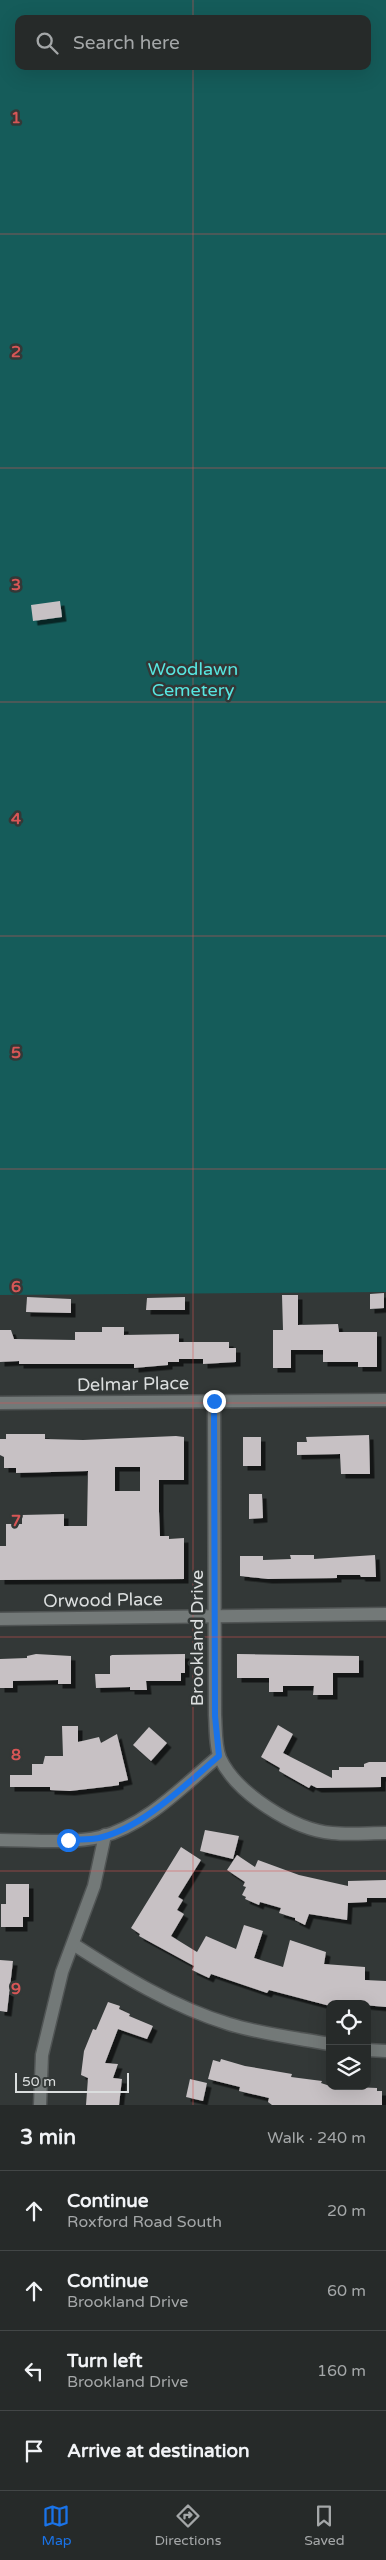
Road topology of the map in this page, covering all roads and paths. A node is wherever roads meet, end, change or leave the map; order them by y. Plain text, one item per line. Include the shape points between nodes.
1 (386, 1400) edge
2 (214, 1401) junction
3 (0, 1403) edge
4 (386, 1614) edge
5 (214, 1616) junction
6 (0, 1618) edge
7 (219, 1756) junction
8 (386, 1833) edge
9 (105, 1835) junction
10 (0, 1840) edge
11 (72, 1944) junction
12 (326, 2043) edge
13 (371, 2050) edge
14 (386, 2051) edge
15 (40, 2105) edge

1 - 2 street, Delmar Place
2 - 3 street, Delmar Place
2 - 5 street, Brookland Drive
4 - 5 street, Orwood Place
5 - 6 street, Orwood Place
5 - 7 street, Brookland Drive via 215,1716
7 - 8 street via 229,1774 242,1787 300,1825 331,1833
7 - 9 street via 140,1819 122,1830
9 - 10 street via 68,1840
9 - 11 street via 94,1886
11 - 12 street via 116,1971 200,2014 264,2032
11 - 15 street via 42,2055
13 - 14 street

